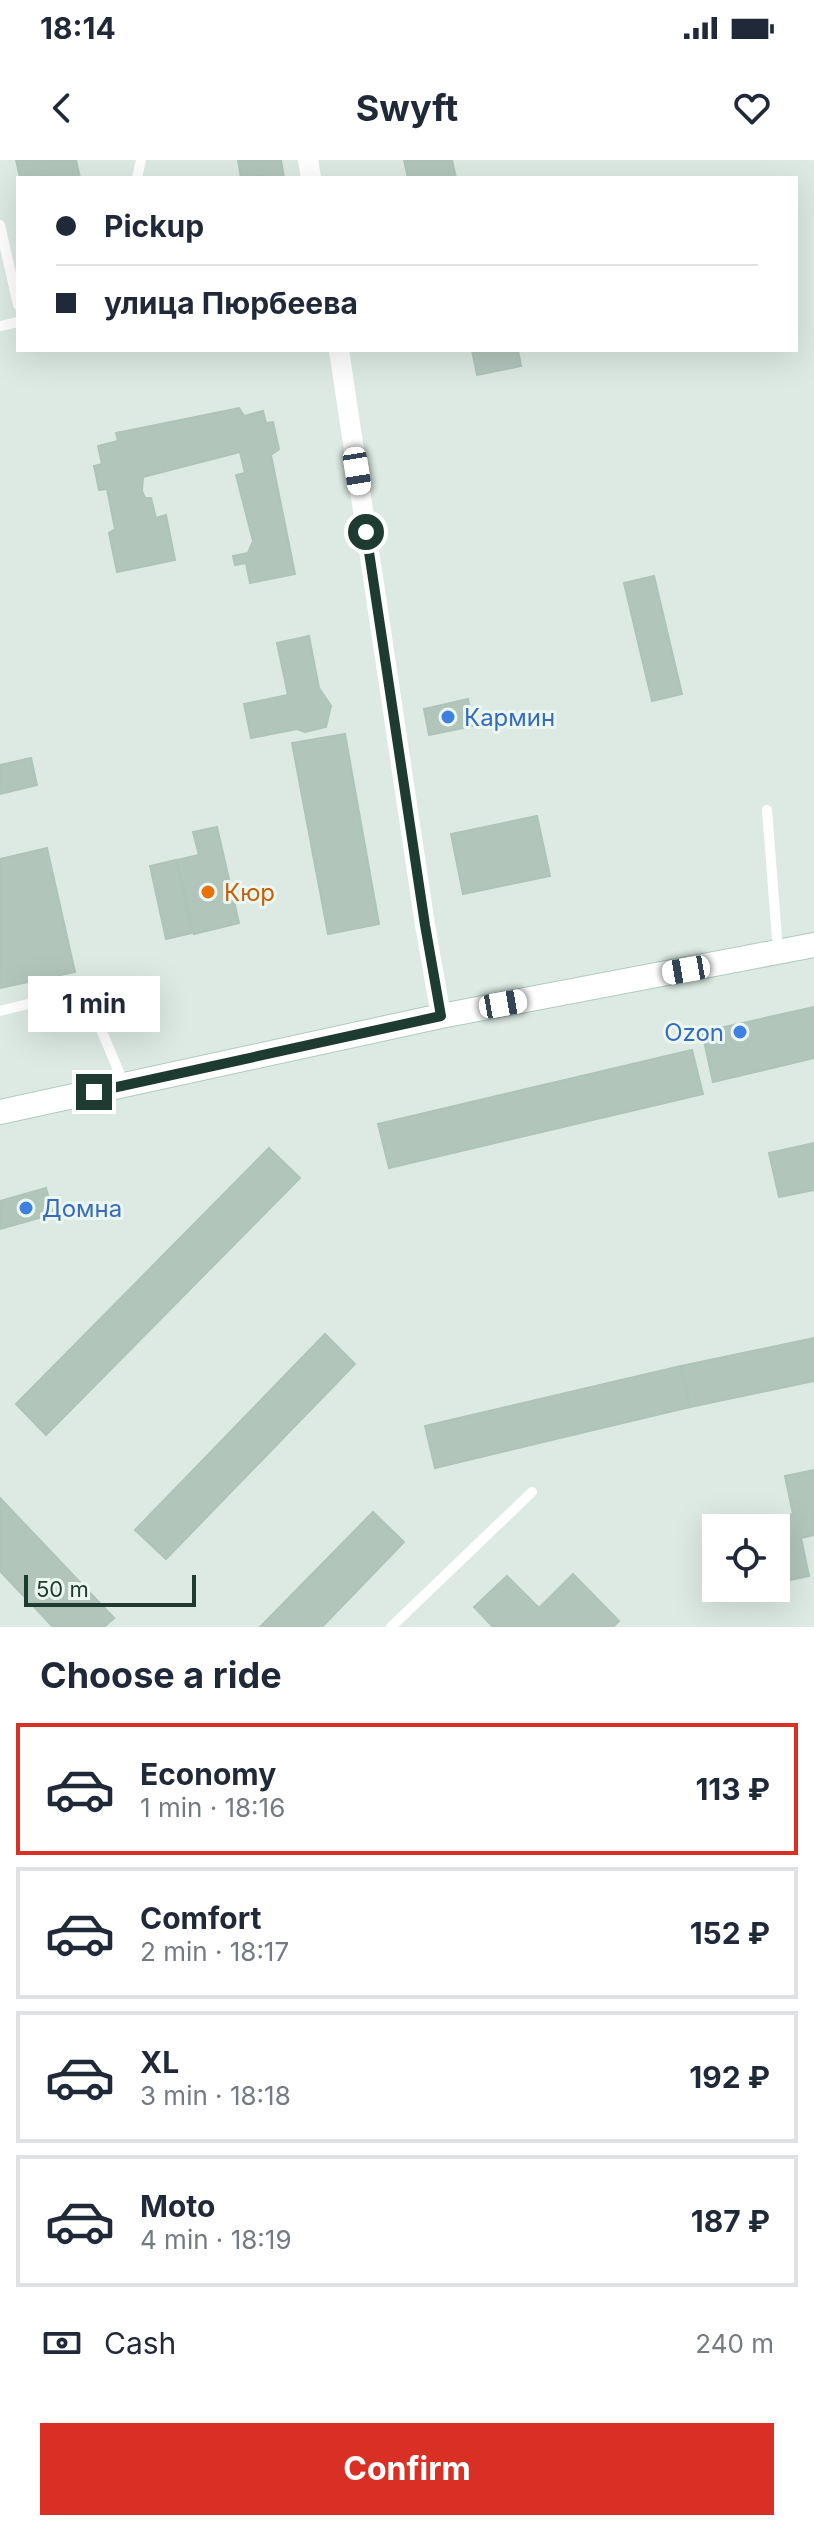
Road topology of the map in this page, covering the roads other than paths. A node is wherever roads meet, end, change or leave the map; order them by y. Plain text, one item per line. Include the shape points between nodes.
1 (0, 225) edge
2 (16, 296) edge
3 (339, 352) edge
4 (767, 810) dead end
5 (814, 945) edge
6 (778, 953) junction
7 (0, 1011) edge
8 (441, 1016) junction
9 (125, 1085) junction
10 (0, 1112) edge
11 (532, 1492) dead end
12 (391, 1627) edge

1 - 2 lane
3 - 8 street
4 - 6 lane
5 - 6 main road
6 - 8 main road
7 - 9 lane via 77,992 87,996
8 - 9 main road
9 - 10 main road
11 - 12 lane

